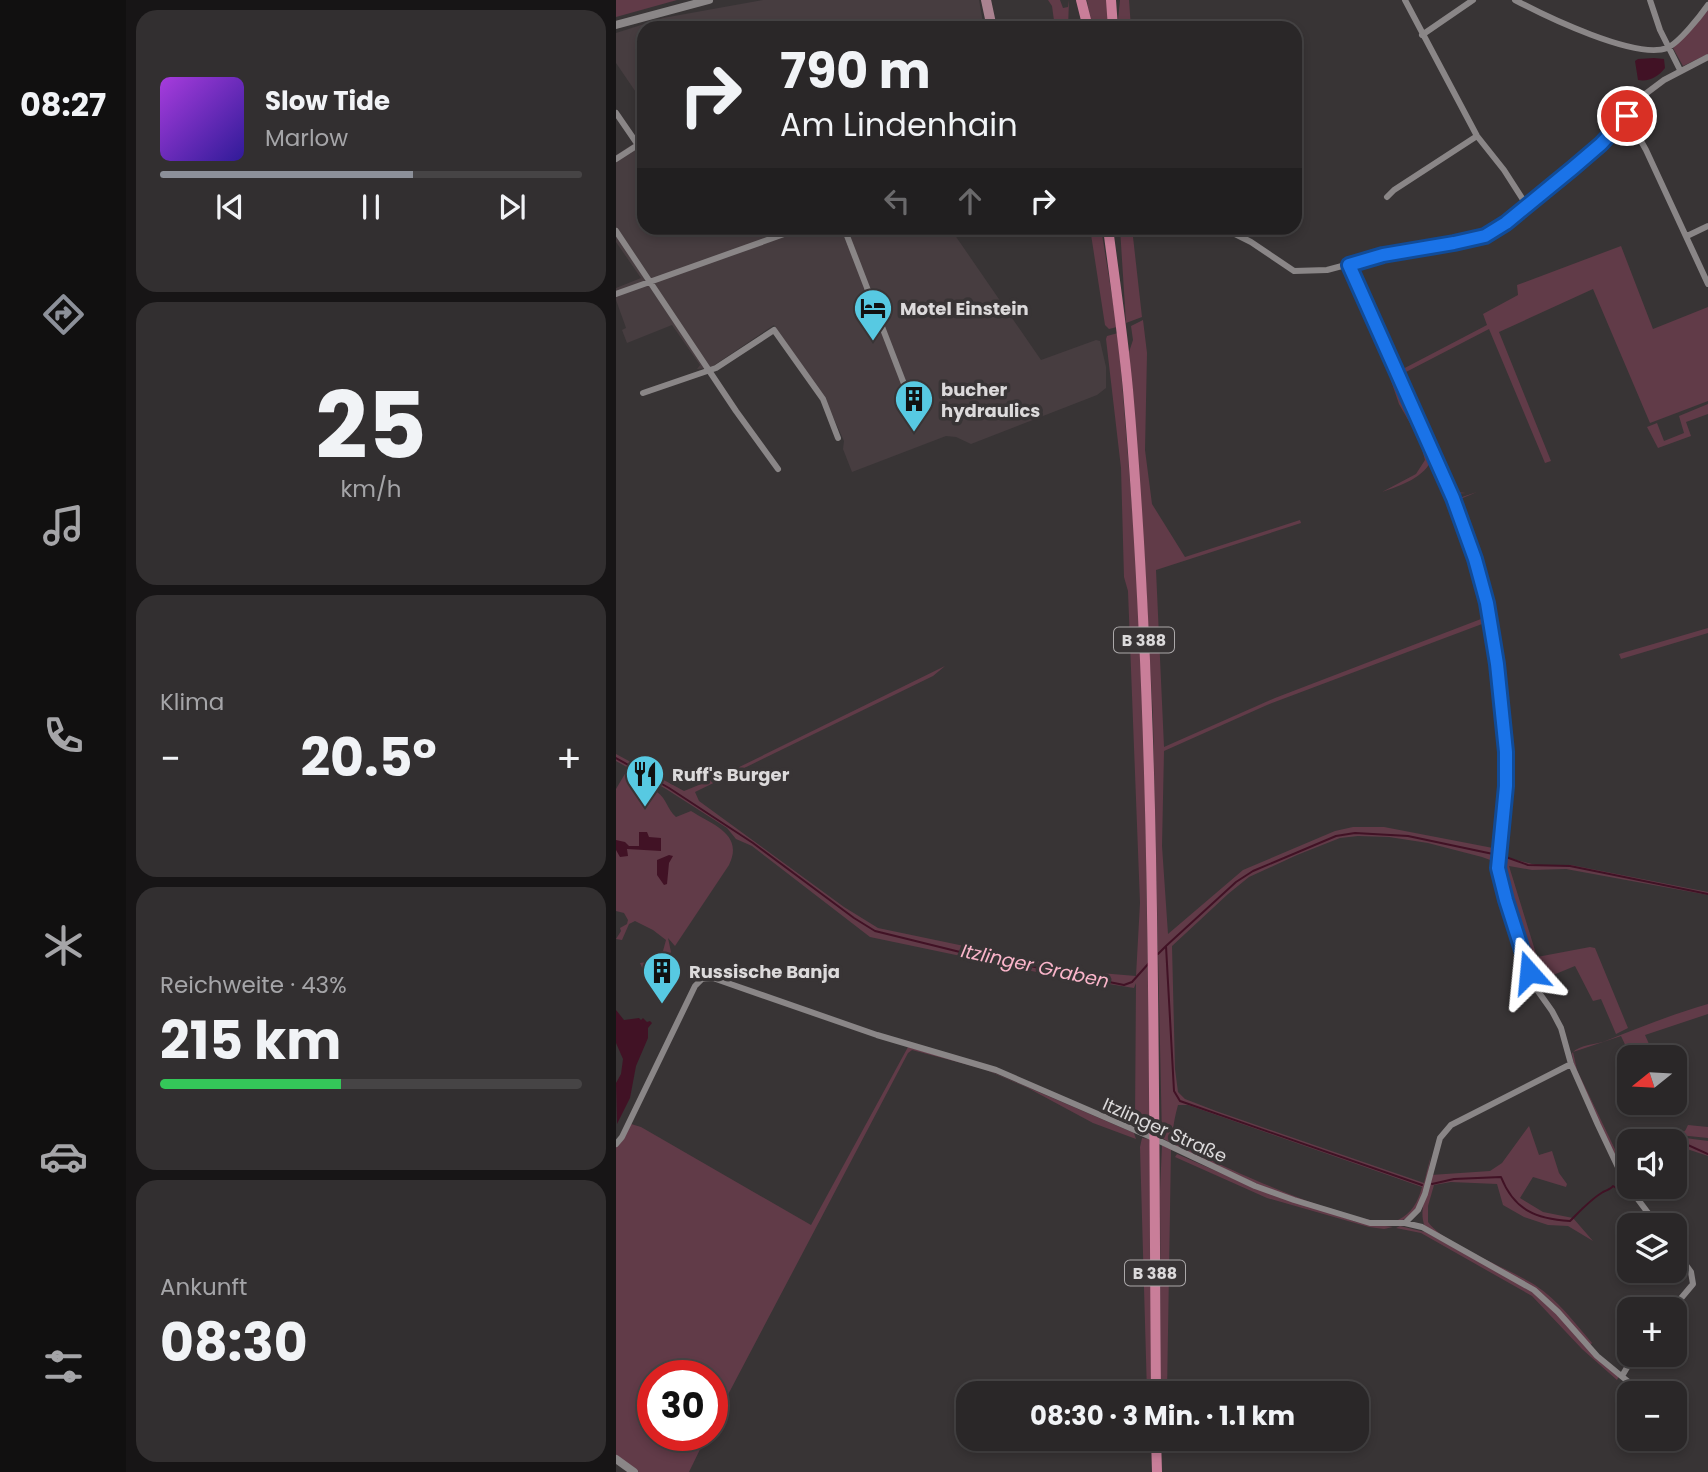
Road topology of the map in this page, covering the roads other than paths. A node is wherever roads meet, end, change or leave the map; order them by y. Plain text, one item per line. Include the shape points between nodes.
1 (709, 0) edge
2 (1405, 0) edge
3 (1473, 0) edge
4 (1515, 0) edge
5 (1650, 0) edge
6 (1112, 1) edge
7 (988, 3) edge
8 (1081, 3) edge
9 (1708, 5) edge
10 (991, 21) edge
11 (1082, 21) edge
12 (1086, 21) edge
13 (1113, 21) edge
14 (616, 24) edge
15 (1422, 35) junction
16 (1669, 47) junction
17 (1708, 57) edge
18 (1680, 70) junction
19 (616, 113) edge
20 (1627, 116) junction
21 (1477, 136) junction
22 (637, 138) edge
23 (637, 146) edge
24 (616, 159) edge
25 (1387, 197) dead end
26 (1527, 206) junction
27 (1708, 226) edge
28 (616, 231) edge
29 (781, 235) edge
30 (847, 235) edge
31 (1109, 235) edge
32 (1114, 235) edge
33 (1237, 235) edge
34 (1687, 236) junction
35 (1349, 265) junction
36 (652, 282) junction
37 (1708, 284) edge
38 (1118, 292) junction
39 (616, 294) edge
40 (709, 370) junction
41 (906, 389) dead end
42 (643, 393) dead end
43 (838, 438) dead end
44 (778, 470) dead end
45 (1571, 1064) junction
46 (616, 1144) edge
47 (1418, 1210) junction
48 (1648, 1213) edge
49 (1405, 1223) junction
50 (1422, 1227) junction
51 (1687, 1266) edge
52 (1682, 1297) edge
53 (1627, 1367) edge
54 (1622, 1376) junction
55 (1156, 1381) edge
56 (1628, 1381) edge
57 (1156, 1451) edge
58 (616, 1459) edge
59 (634, 1472) edge
60 (1157, 1472) edge

1 - 14 street
2 - 15 street
3 - 15 street
4 - 16 street via 1621,45
5 - 16 street
6 - 13 main road
7 - 10 main road
8 - 11 main road
8 - 12 main road
9 - 16 street
15 - 21 street
16 - 18 street
17 - 18 street
18 - 20 street via 1640,98
19 - 22 street
20 - 26 street
20 - 34 street
21 - 25 street
21 - 26 street
23 - 24 street
26 - 35 street via 1485,236
27 - 34 street
28 - 36 street
29 - 36 street
30 - 41 street
31 - 38 main road, B 388
32 - 38 main road, B 388
33 - 35 street via 1294,271
34 - 37 street
35 - 45 street via 1453,498 1482,585 1497,664 1506,752 1500,877 1529,972 1561,1028
36 - 39 street
36 - 40 street
38 - 55 main road, B 388 via 1145,652 1153,930
40 - 42 street
40 - 43 street via 777,331 823,399
40 - 44 street
45 - 47 street via 1451,1125 1440,1138
45 - 48 street via 1625,1182
46 - 49 street, Itzlinger Straße via 695,985 713,978 877,1035 996,1070 1285,1197 1362,1221
47 - 49 street
47 - 50 street
49 - 50 street, Itzlinger Straße
50 - 54 street, Itzlinger Straße via 1534,1290
51 - 52 street via 1693,1284
53 - 54 street
54 - 56 street, Itzlinger Straße
57 - 60 main road
58 - 59 street

